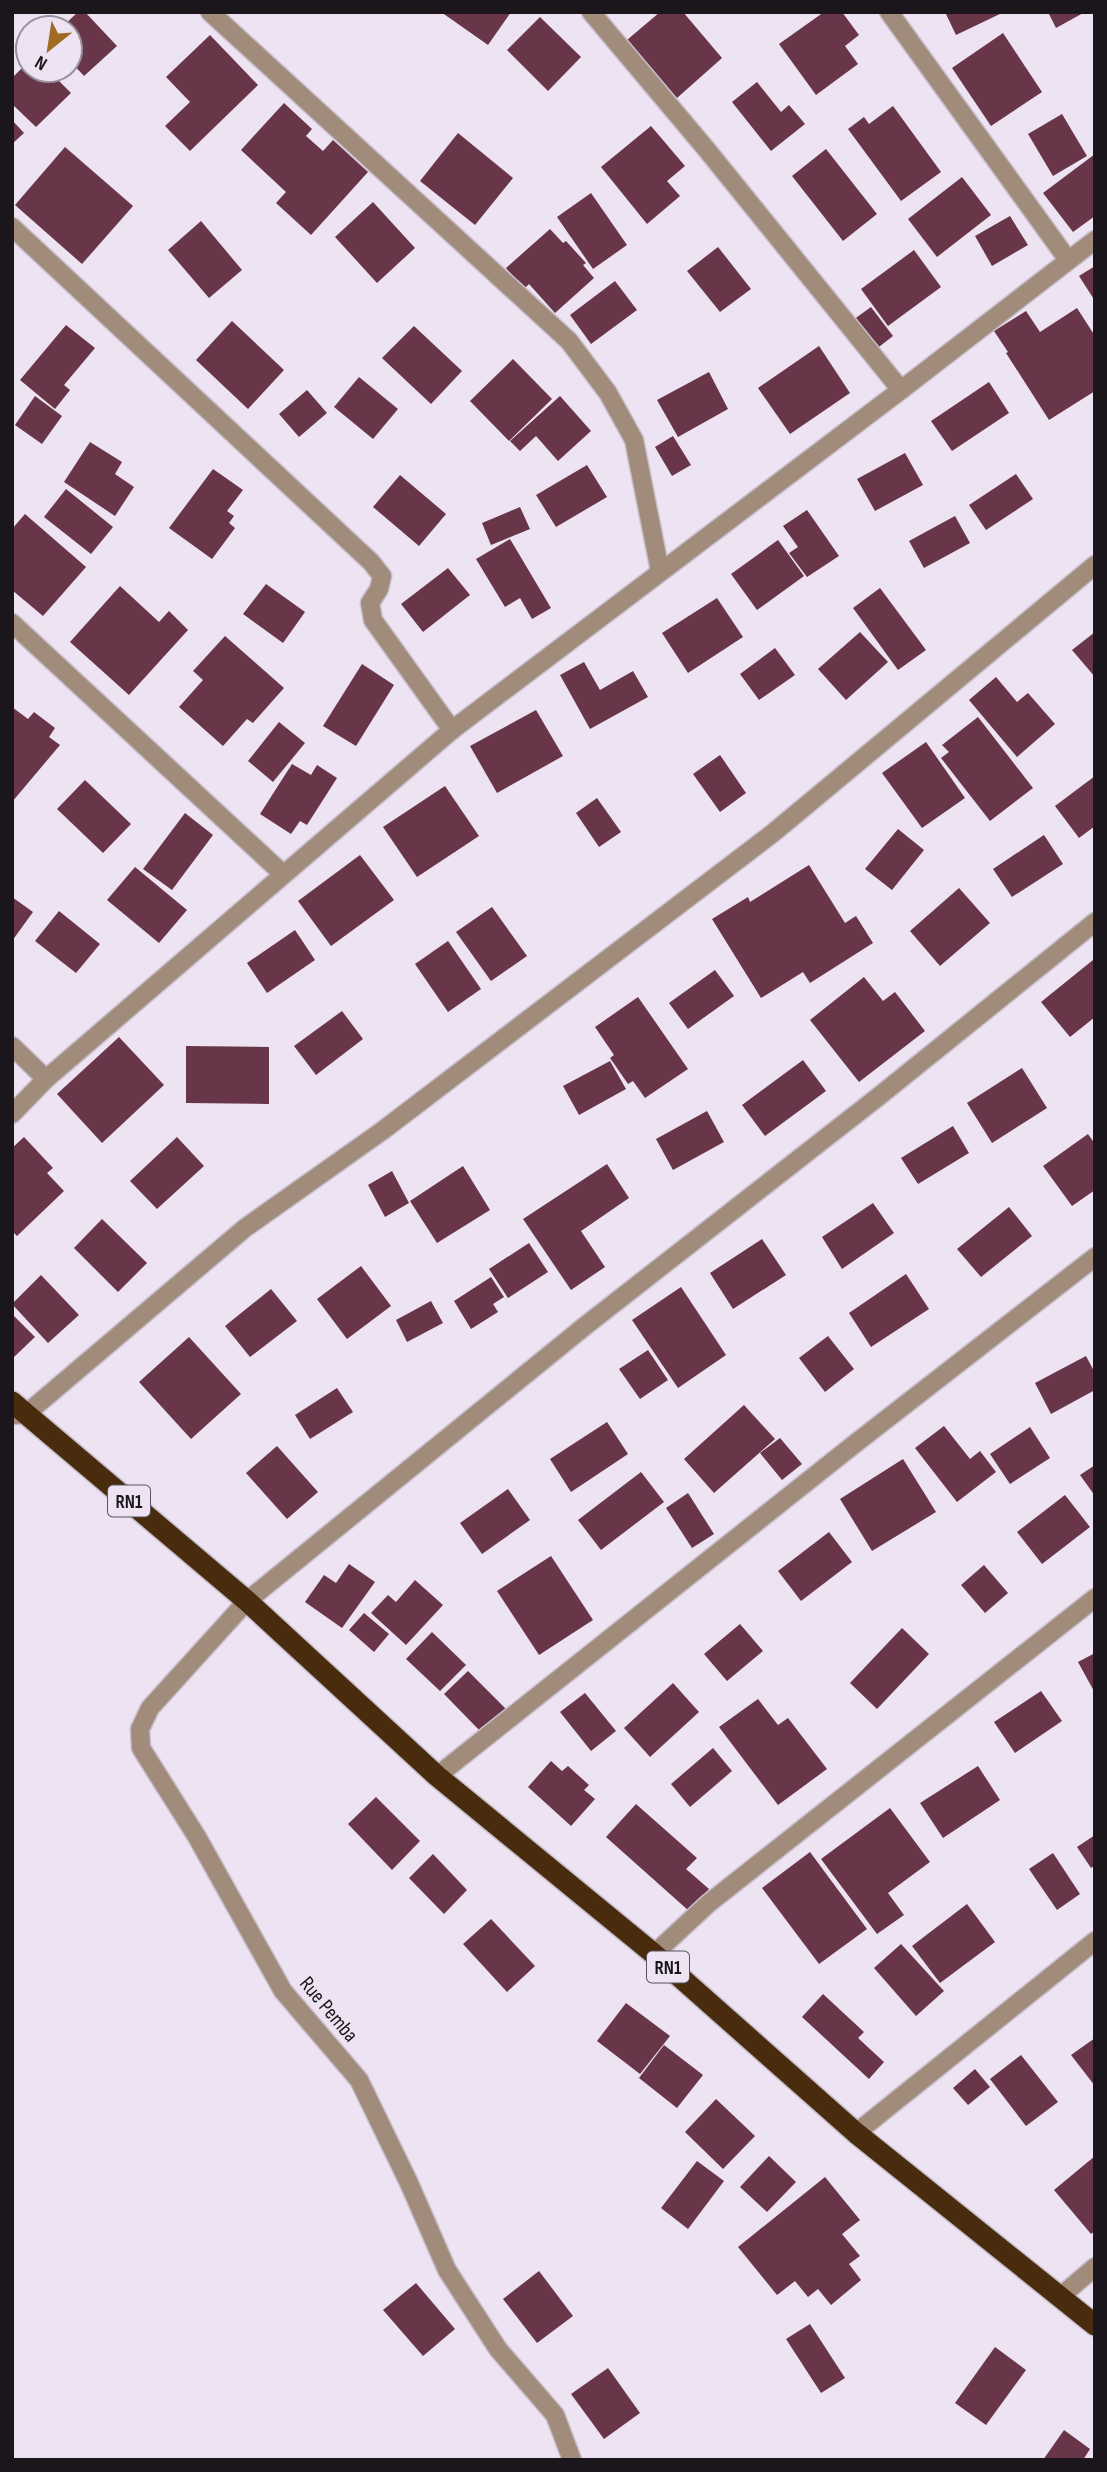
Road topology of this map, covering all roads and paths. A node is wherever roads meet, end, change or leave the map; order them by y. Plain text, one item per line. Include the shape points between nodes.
1 (210, 12) edge
2 (591, 12) edge
3 (889, 12) edge
4 (12, 227) edge
5 (1095, 240) edge
6 (1068, 260) junction
7 (901, 390) junction
8 (1095, 565) edge
9 (660, 571) junction
10 (12, 623) edge
11 (452, 730) junction
12 (283, 874) junction
13 (1095, 922) edge
14 (12, 1046) edge
15 (46, 1079) junction
16 (12, 1114) edge
17 (1095, 1257) edge
18 (17, 1410) edge
19 (1095, 1598) edge
20 (247, 1601) junction
21 (437, 1776) junction
22 (1095, 1941) edge
23 (654, 1954) junction
24 (856, 2133) junction
25 (1095, 2267) edge
26 (1060, 2296) junction
27 (1095, 2325) edge
28 (572, 2460) edge

1 - 9 street via 569,341 608,393 634,440
2 - 7 street
3 - 6 street
4 - 11 street via 371,562 382,576 370,603 373,621
5 - 6 street
6 - 7 street
7 - 9 street
8 - 18 street via 773,833 382,1131 245,1228
9 - 11 street
10 - 12 street
11 - 12 street
12 - 15 street
13 - 20 street, Rue Pemba
14 - 15 street
15 - 16 street
17 - 21 street
18 - 20 highway, RN1
19 - 23 street via 709,1903
20 - 21 highway, RN1
20 - 28 street, Rue Pemba via 150,1708 141,1729 141,1748 283,1991 359,2080 447,2270 498,2349 555,2415
21 - 23 highway, RN1
22 - 24 street
23 - 24 highway, RN1
24 - 26 highway, RN1
25 - 26 street
26 - 27 highway, RN1

